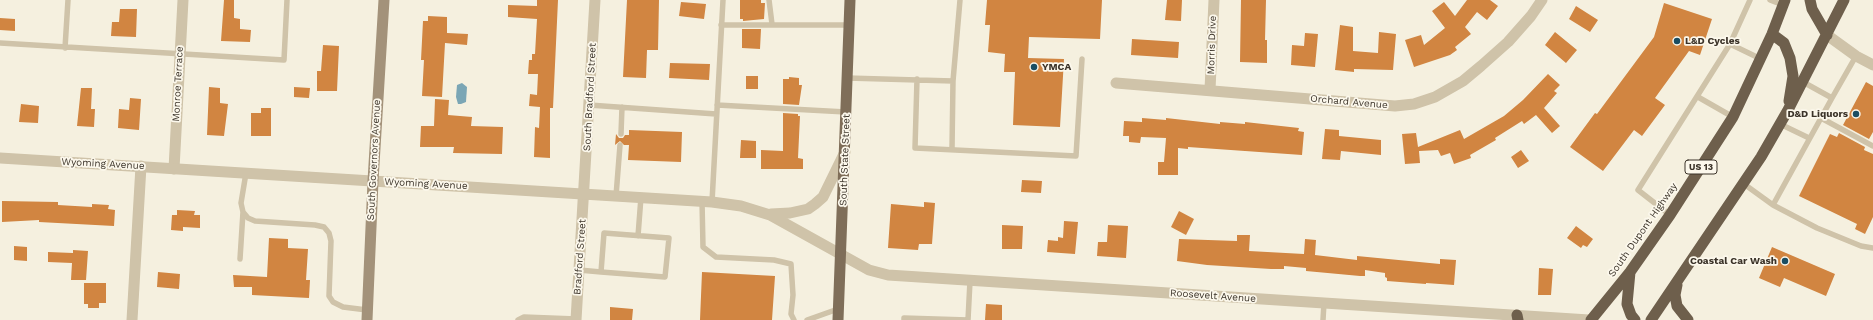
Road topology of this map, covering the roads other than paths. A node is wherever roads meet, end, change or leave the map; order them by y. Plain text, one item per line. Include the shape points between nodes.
1 (68, 0) edge
2 (183, 0) edge
3 (287, 0) edge
4 (384, 0) edge
5 (595, 0) edge
6 (723, 0) edge
7 (769, 0) edge
8 (850, 0) edge
9 (960, 0) edge
10 (1214, 0) edge
11 (1542, 0) edge
12 (1750, 0) edge
13 (1770, 0) edge
14 (1810, 0) edge
15 (1844, 0) edge
16 (1784, 3) edge
17 (772, 24) junction
18 (721, 25) junction
19 (849, 25) junction
20 (1772, 34) junction
21 (1827, 35) junction
22 (0, 43) edge
23 (1730, 44) junction
24 (66, 48) junction
25 (180, 54) junction
26 (1856, 56) junction
27 (1082, 59) dead end
28 (1761, 59) junction
29 (1873, 65) edge
30 (847, 78) junction
31 (917, 79) junction
32 (953, 81) junction
33 (1802, 82) junction
34 (1116, 83) dead end
35 (1210, 90) junction
36 (1698, 97) junction
37 (1832, 98) junction
38 (589, 105) junction
39 (717, 105) junction
40 (622, 107) junction
41 (1788, 110) junction
42 (846, 112) junction
43 (716, 114) junction
44 (1732, 117) junction
45 (1821, 118) junction
46 (1780, 124) junction
47 (621, 134) dead end
48 (1810, 138) junction
49 (620, 145) dead end
50 (1873, 146) edge
51 (952, 149) junction
52 (845, 152) junction
53 (0, 158) edge
54 (141, 166) junction
55 (174, 169) junction
56 (246, 173) junction
57 (372, 181) junction
58 (1744, 184) junction
59 (585, 194) junction
60 (616, 196) junction
61 (641, 198) junction
62 (707, 202) junction
63 (1773, 205) junction
64 (243, 212) junction
65 (767, 214) junction
66 (1670, 215) junction
67 (638, 236) junction
68 (1873, 248) edge
69 (841, 253) junction
70 (240, 259) dead end
71 (580, 270) junction
72 (601, 272) junction
73 (1630, 272) junction
74 (970, 281) junction
75 (1678, 282) junction
76 (1324, 303) junction
77 (367, 315) edge
78 (838, 315) edge
79 (1517, 318) edge
80 (576, 319) edge
81 (132, 320) edge
82 (518, 320) edge
83 (794, 320) edge
84 (807, 320) edge
85 (904, 320) edge
86 (1323, 320) edge
87 (1590, 320) edge
88 (1636, 320) edge
89 (1651, 320) edge
90 (1688, 320) edge

1 - 24 lane
2 - 25 street, Monroe Terrace
3 - 25 lane via 284,60
4 - 57 main road, South Governors Avenue
5 - 38 street, South Bradford Street
6 - 18 lane
7 - 17 lane
8 - 19 main road, South State Street
9 - 32 lane
10 - 35 street, Morris Drive
11 - 35 street, Orchard Avenue via 1508,42 1481,66 1435,97 1414,104 1395,106
12 - 23 lane
13 - 16 lane
14 - 21 highway via 1812,9
15 - 21 highway
16 - 20 highway, South Dupont Highway / US 13
17 - 18 lane
17 - 19 lane
18 - 39 lane
19 - 30 main road, South State Street
20 - 28 highway, South Dupont Highway / US 13
20 - 41 highway via 1784,43 1790,58 1793,76
21 - 26 street
21 - 33 highway
22 - 24 lane
23 - 28 lane
23 - 36 lane
24 - 25 lane
25 - 55 street, Monroe Terrace
26 - 29 street
26 - 37 lane
27 - 51 lane via 1076,156
28 - 44 highway, South Dupont Highway / US 13
30 - 31 lane
30 - 42 main road, South State Street
31 - 32 lane
31 - 51 lane via 915,148
32 - 51 lane
33 - 37 lane
33 - 41 highway
34 - 35 street, Orchard Avenue
36 - 44 lane
36 - 66 lane via 1638,190
37 - 45 lane
38 - 40 lane
38 - 59 street, South Bradford Street
39 - 42 lane
39 - 43 lane
40 - 43 lane
40 - 47 lane
41 - 46 highway
42 - 52 main road, South State Street
43 - 62 lane
44 - 66 highway, South Dupont Highway / US 13
45 - 48 lane
45 - 50 lane
46 - 48 lane
46 - 58 highway
48 - 63 lane
49 - 60 lane
52 - 65 street via 823,197 815,204 808,209 790,213
52 - 69 main road, South State Street
53 - 54 street, Wyoming Avenue
54 - 55 street, Wyoming Avenue
54 - 81 street
55 - 56 street, Wyoming Avenue
56 - 57 street, Wyoming Avenue
56 - 64 lane via 241,203
57 - 59 street, Wyoming Avenue
57 - 77 main road, South Governors Avenue
58 - 63 lane
58 - 75 highway
59 - 60 street, Wyoming Avenue
59 - 71 street, Bradford Street
60 - 61 street, Wyoming Avenue
61 - 62 street, Wyoming Avenue
61 - 67 lane
62 - 65 street, Wyoming Avenue via 741,206
62 - 83 lane via 703,247 716,257 774,260 791,264 791,314
63 - 68 lane via 1817,228 1861,246
64 - 70 lane
64 - 77 lane via 255,221 315,224 324,227 331,241 329,296 333,302
65 - 69 street, Wyoming Avenue
66 - 73 highway, South Dupont Highway / US 13
67 - 72 lane via 604,233
67 - 72 lane via 668,238 665,277
69 - 74 street, Roosevelt Avenue via 869,270 888,275
69 - 78 main road, South State Street
71 - 72 lane
71 - 80 street, Bradford Street
73 - 87 highway, South Dupont Highway / US 13
73 - 88 highway via 1627,304
74 - 76 street, Roosevelt Avenue
74 - 85 lane via 968,320
75 - 89 highway
75 - 90 highway via 1675,295 1678,306
76 - 79 street, Roosevelt Avenue
76 - 86 lane
78 - 84 lane
79 - 87 street, Roosevelt Avenue
80 - 82 lane via 524,317

